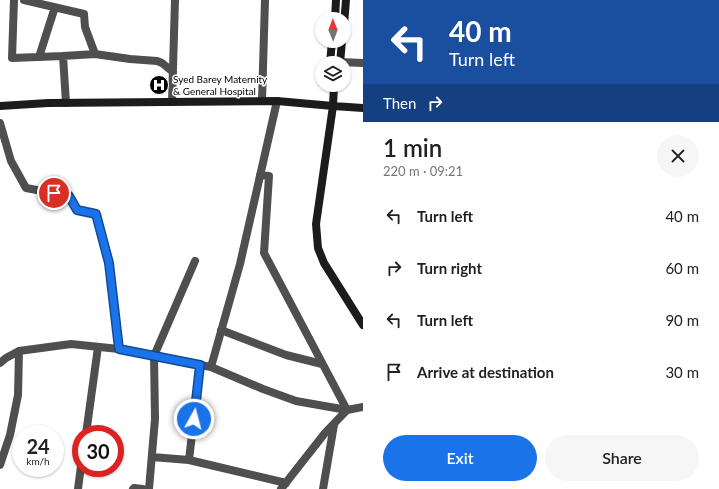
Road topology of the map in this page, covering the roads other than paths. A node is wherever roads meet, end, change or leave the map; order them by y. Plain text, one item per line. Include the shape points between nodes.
1 (14, 0) edge
2 (24, 0) edge
3 (174, 0) edge
4 (265, 0) edge
5 (336, 0) edge
6 (346, 0) edge
7 (55, 7) junction
8 (335, 12) edge
9 (345, 12) edge
10 (95, 54) junction
11 (63, 56) junction
12 (39, 57) junction
13 (351, 62) edge
14 (363, 63) edge
15 (173, 72) junction
16 (334, 92) edge
17 (262, 101) junction
18 (277, 101) junction
19 (172, 102) junction
20 (66, 103) junction
21 (0, 106) edge
22 (333, 106) junction
23 (363, 108) edge
24 (0, 123) edge
25 (260, 175) junction
26 (195, 261) dead end
27 (363, 325) edge
28 (221, 330) junction
29 (98, 347) junction
30 (119, 349) junction
31 (19, 351) junction
32 (154, 356) junction
33 (0, 363) edge
34 (322, 364) junction
35 (200, 365) junction
36 (211, 367) junction
37 (363, 407) edge
38 (347, 410) junction
39 (334, 424) junction
40 (87, 425) edge
41 (152, 457) junction
42 (189, 460) junction
43 (0, 465) edge
44 (80, 477) edge
45 (284, 486) edge
46 (78, 489) edge
47 (133, 489) edge
48 (143, 489) edge
49 (149, 489) edge
50 (323, 489) edge

1 - 12 street via 12,58
2 - 7 street
3 - 15 street
4 - 17 street
5 - 8 main road
6 - 9 main road
7 - 10 street via 84,14 85,27
7 - 12 street
10 - 11 street
10 - 15 street via 157,61
11 - 12 street
11 - 20 street
13 - 14 street
15 - 19 street
16 - 22 main road
17 - 18 main road
17 - 19 main road
18 - 22 main road
18 - 25 street
19 - 20 main road
20 - 21 main road
22 - 23 main road
22 - 27 main road via 316,224 318,248 324,263
24 - 30 street via 11,161 26,188 69,196 77,210 96,214 109,263
25 - 28 street via 240,264
25 - 34 street via 269,176 264,253
26 - 32 street
28 - 34 street via 286,355
28 - 36 street
29 - 30 street
29 - 31 street via 71,344
29 - 40 street
30 - 32 street
31 - 33 street
31 - 43 street via 18,395 10,435
32 - 35 street
32 - 41 street via 155,419
34 - 38 street
35 - 36 street
35 - 42 street
36 - 38 street via 296,401
37 - 38 street
38 - 39 street
39 - 45 street
39 - 50 street
41 - 42 street
41 - 49 street
42 - 45 street
44 - 46 street
47 - 48 street

